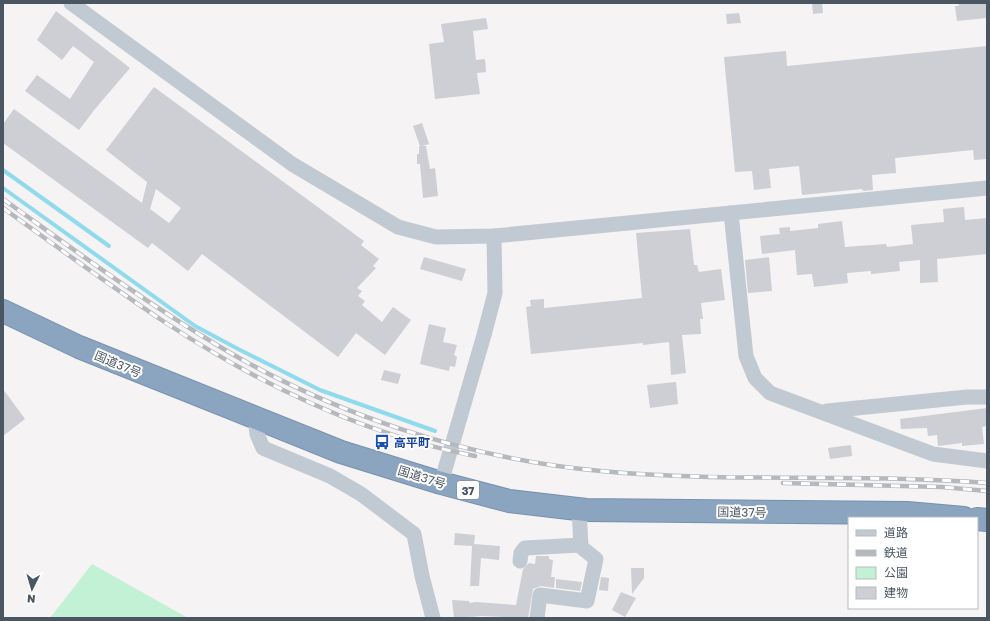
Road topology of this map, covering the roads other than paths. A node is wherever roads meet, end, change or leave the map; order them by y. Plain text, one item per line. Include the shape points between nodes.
1 (71, 3) edge
2 (987, 188) edge
3 (731, 213) junction
4 (494, 236) junction
5 (3, 311) edge
6 (987, 397) edge
7 (822, 412) junction
8 (255, 419) junction
9 (987, 461) edge
10 (441, 483) junction
11 (579, 509) junction
12 (953, 517) edge
13 (581, 545) junction
14 (520, 561) dead end
15 (433, 618) edge
16 (537, 618) edge

1 - 4 street via 292,164 398,228 436,237
2 - 3 street
3 - 4 street
3 - 7 street via 746,356 755,378 770,393 797,405
4 - 10 street via 495,293
5 - 8 highway, 国道37号 / 37 via 79,348
6 - 7 street
7 - 9 street via 933,454
8 - 10 highway, 国道37号 / 37 via 341,452
8 - 15 street via 257,434 263,448 330,476 361,494 414,534
10 - 11 highway, 国道37号 / 37 via 509,501
11 - 12 highway, 国道37号 / 37 via 907,513
11 - 13 street
13 - 14 street via 525,548
13 - 16 street via 596,559 587,601 540,595

